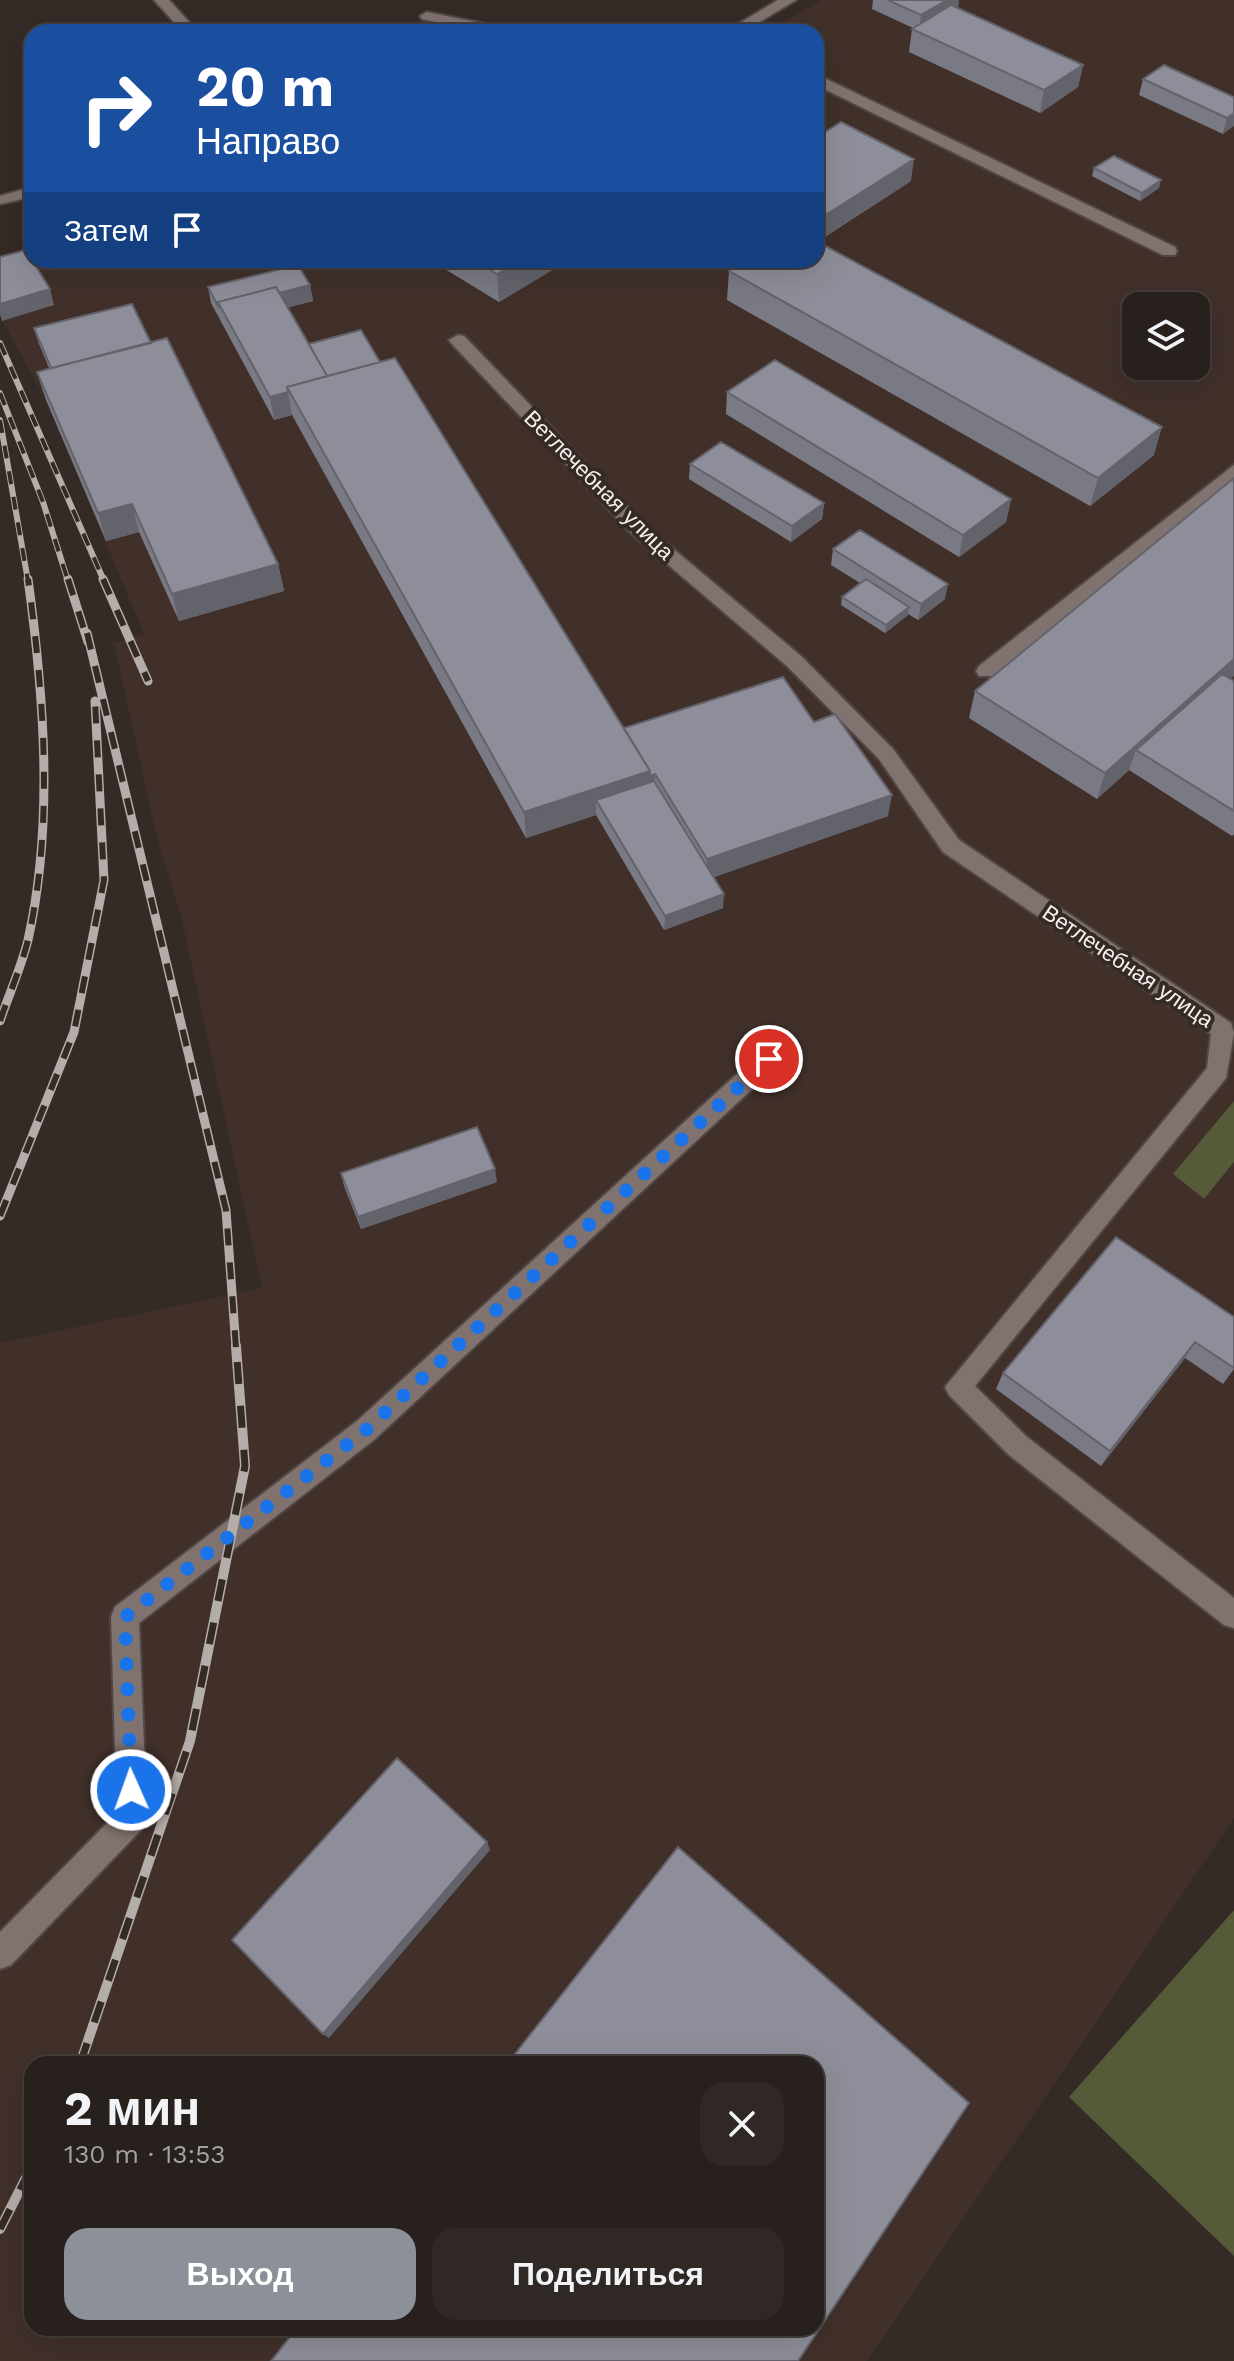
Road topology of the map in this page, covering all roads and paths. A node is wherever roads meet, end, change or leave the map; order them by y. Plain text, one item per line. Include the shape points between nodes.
1 (161, 0) edge
2 (789, 0) edge
3 (427, 16) dead end
4 (184, 24) edge
5 (466, 24) edge
6 (746, 24) edge
7 (824, 83) edge
8 (24, 194) edge
9 (3, 200) dead end
10 (1169, 251) dead end
11 (458, 340) dead end
12 (1234, 471) edge
13 (986, 671) dead end
14 (769, 1059) dead end
15 (1234, 1615) edge
16 (0, 1954) edge

1 - 4 lane
2 - 6 lane
3 - 5 lane
7 - 10 lane
8 - 9 lane
11 - 15 lane, Ветлечебная улица via 639,530 794,661 886,754 951,846 1223,1030 1218,1071 958,1387 1018,1446
12 - 13 lane
14 - 16 lane via 366,1430 125,1617 132,1819

